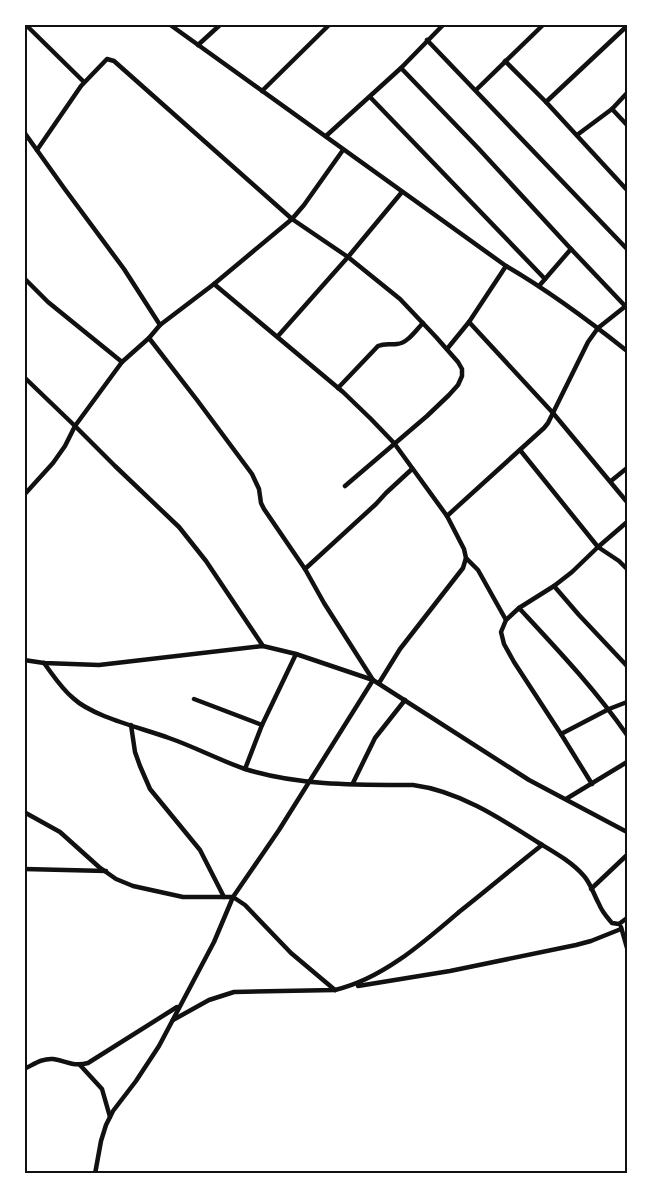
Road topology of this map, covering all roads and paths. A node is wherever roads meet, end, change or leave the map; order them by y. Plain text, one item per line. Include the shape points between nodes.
1 (25, 24) edge
2 (169, 24) edge
3 (221, 24) edge
4 (330, 24) edge
5 (444, 24) edge
6 (544, 24) edge
7 (627, 26) edge
8 (428, 40) junction
9 (198, 45) junction
10 (505, 61) junction
11 (401, 68) junction
12 (84, 82) junction
13 (476, 90) junction
14 (262, 91) junction
15 (627, 93) edge
16 (369, 97) junction
17 (546, 102) junction
18 (612, 109) junction
19 (627, 125) edge
20 (24, 132) edge
21 (577, 135) junction
22 (326, 136) junction
23 (36, 150) junction
24 (343, 150) junction
25 (627, 190) edge
26 (402, 192) junction
27 (292, 219) junction
28 (571, 249) junction
29 (627, 249) edge
30 (348, 257) junction
31 (506, 266) junction
32 (24, 278) edge
33 (545, 279) junction
34 (214, 284) junction
35 (539, 286) junction
36 (627, 306) edge
37 (469, 322) junction
38 (423, 323) junction
39 (160, 325) junction
40 (597, 328) junction
41 (278, 336) junction
42 (149, 338) junction
43 (447, 349) junction
44 (627, 351) edge
45 (122, 362) junction
46 (24, 377) edge
47 (338, 388) junction
48 (553, 413) junction
49 (75, 426) junction
50 (394, 443) junction
51 (520, 450) junction
52 (627, 468) edge
53 (412, 469) junction
54 (611, 481) junction
55 (345, 486) dead end
56 (24, 493) edge
57 (627, 502) edge
58 (447, 516) junction
59 (627, 522) edge
60 (598, 547) junction
61 (466, 558) junction
62 (305, 569) junction
63 (627, 569) edge
64 (554, 586) junction
65 (519, 608) junction
66 (506, 620) junction
67 (263, 646) junction
68 (296, 654) junction
69 (24, 660) edge
70 (44, 663) junction
71 (627, 666) edge
72 (373, 680) junction
73 (379, 683) junction
74 (194, 699) dead end
75 (405, 700) junction
76 (627, 702) edge
77 (609, 709) junction
78 (131, 725) junction
79 (262, 725) junction
80 (561, 734) junction
81 (627, 735) edge
82 (627, 762) edge
83 (245, 769) junction
84 (309, 782) junction
85 (353, 783) junction
86 (592, 784) junction
87 (566, 799) junction
88 (24, 812) edge
89 (627, 824) edge
90 (621, 828) junction
91 (627, 832) edge
92 (542, 844) junction
93 (627, 855) edge
94 (24, 869) edge
95 (106, 871) junction
96 (591, 888) junction
97 (224, 897) junction
98 (233, 897) junction
99 (627, 918) edge
100 (620, 926) junction
101 (626, 938) edge
102 (627, 948) edge
103 (351, 987) junction
104 (335, 990) junction
105 (180, 1005) junction
106 (172, 1021) junction
107 (80, 1065) junction
108 (24, 1070) edge
109 (110, 1117) junction
110 (95, 1174) edge

1 - 12 street
2 - 9 street
3 - 9 street
4 - 14 street
5 - 8 street
6 - 10 street
7 - 17 street
8 - 11 street
8 - 13 street
9 - 14 street
10 - 13 street
10 - 17 street
11 - 16 street
11 - 28 street
12 - 23 street
12 - 27 street via 107,59 114,62
13 - 29 street
14 - 22 street
15 - 18 street
16 - 22 street
16 - 33 street
17 - 21 street
18 - 19 street
18 - 21 street
20 - 23 street
21 - 25 street
22 - 24 street
23 - 39 street via 124,269
24 - 26 street
24 - 27 street
26 - 30 street
26 - 31 street
27 - 30 street
27 - 34 street
28 - 33 street
28 - 36 street
30 - 38 street
30 - 41 street
31 - 35 street
31 - 37 street
32 - 45 street
33 - 35 street
34 - 39 street
34 - 41 street
35 - 40 street
36 - 40 street
37 - 43 street
37 - 48 street
38 - 43 street
38 - 47 street via 400,344 378,346
39 - 42 street
40 - 44 street
40 - 48 street
41 - 47 street
42 - 45 street
42 - 62 street via 252,474 264,509
43 - 50 street via 462,369 458,385
45 - 49 street
46 - 49 street
47 - 50 street
48 - 51 street via 544,428
48 - 54 street
49 - 56 street via 53,463
49 - 67 street via 179,527
50 - 53 street
50 - 55 street
51 - 58 street
51 - 60 street
52 - 54 street
53 - 58 street
53 - 62 street
54 - 57 street
58 - 61 street
59 - 60 street
60 - 63 street
60 - 64 street
61 - 66 street via 478,570
61 - 73 street via 463,568 400,648
62 - 72 street
64 - 65 street
64 - 71 street
65 - 66 street
65 - 77 street
66 - 80 street via 501,632 504,644
67 - 68 street
67 - 70 street via 99,664
68 - 72 street
68 - 79 street
69 - 70 street
70 - 78 street via 74,700
72 - 73 street
72 - 84 street
73 - 75 street
74 - 79 street
75 - 85 street via 375,738
75 - 87 street via 529,780
76 - 77 street
77 - 80 street
77 - 81 street
78 - 83 street
78 - 97 street via 135,752 150,789 200,850
79 - 83 street
80 - 86 street
82 - 86 street
83 - 84 street
84 - 85 street
84 - 98 street
85 - 92 street via 413,785 445,792
86 - 87 street
87 - 90 street
88 - 95 street via 60,832
89 - 90 street
90 - 91 street
92 - 96 street via 583,874
92 - 103 street via 411,953
93 - 96 street
94 - 95 street
95 - 97 street via 133,886 183,897
96 - 100 street via 606,916
97 - 98 street
98 - 104 street
98 - 105 street
99 - 100 street
100 - 101 street
100 - 103 street via 576,945
101 - 102 street
103 - 104 street
104 - 106 street via 234,993 209,1000
105 - 106 street
105 - 107 street
106 - 109 street
107 - 108 street via 46,1059
107 - 109 street via 102,1089
109 - 110 street

